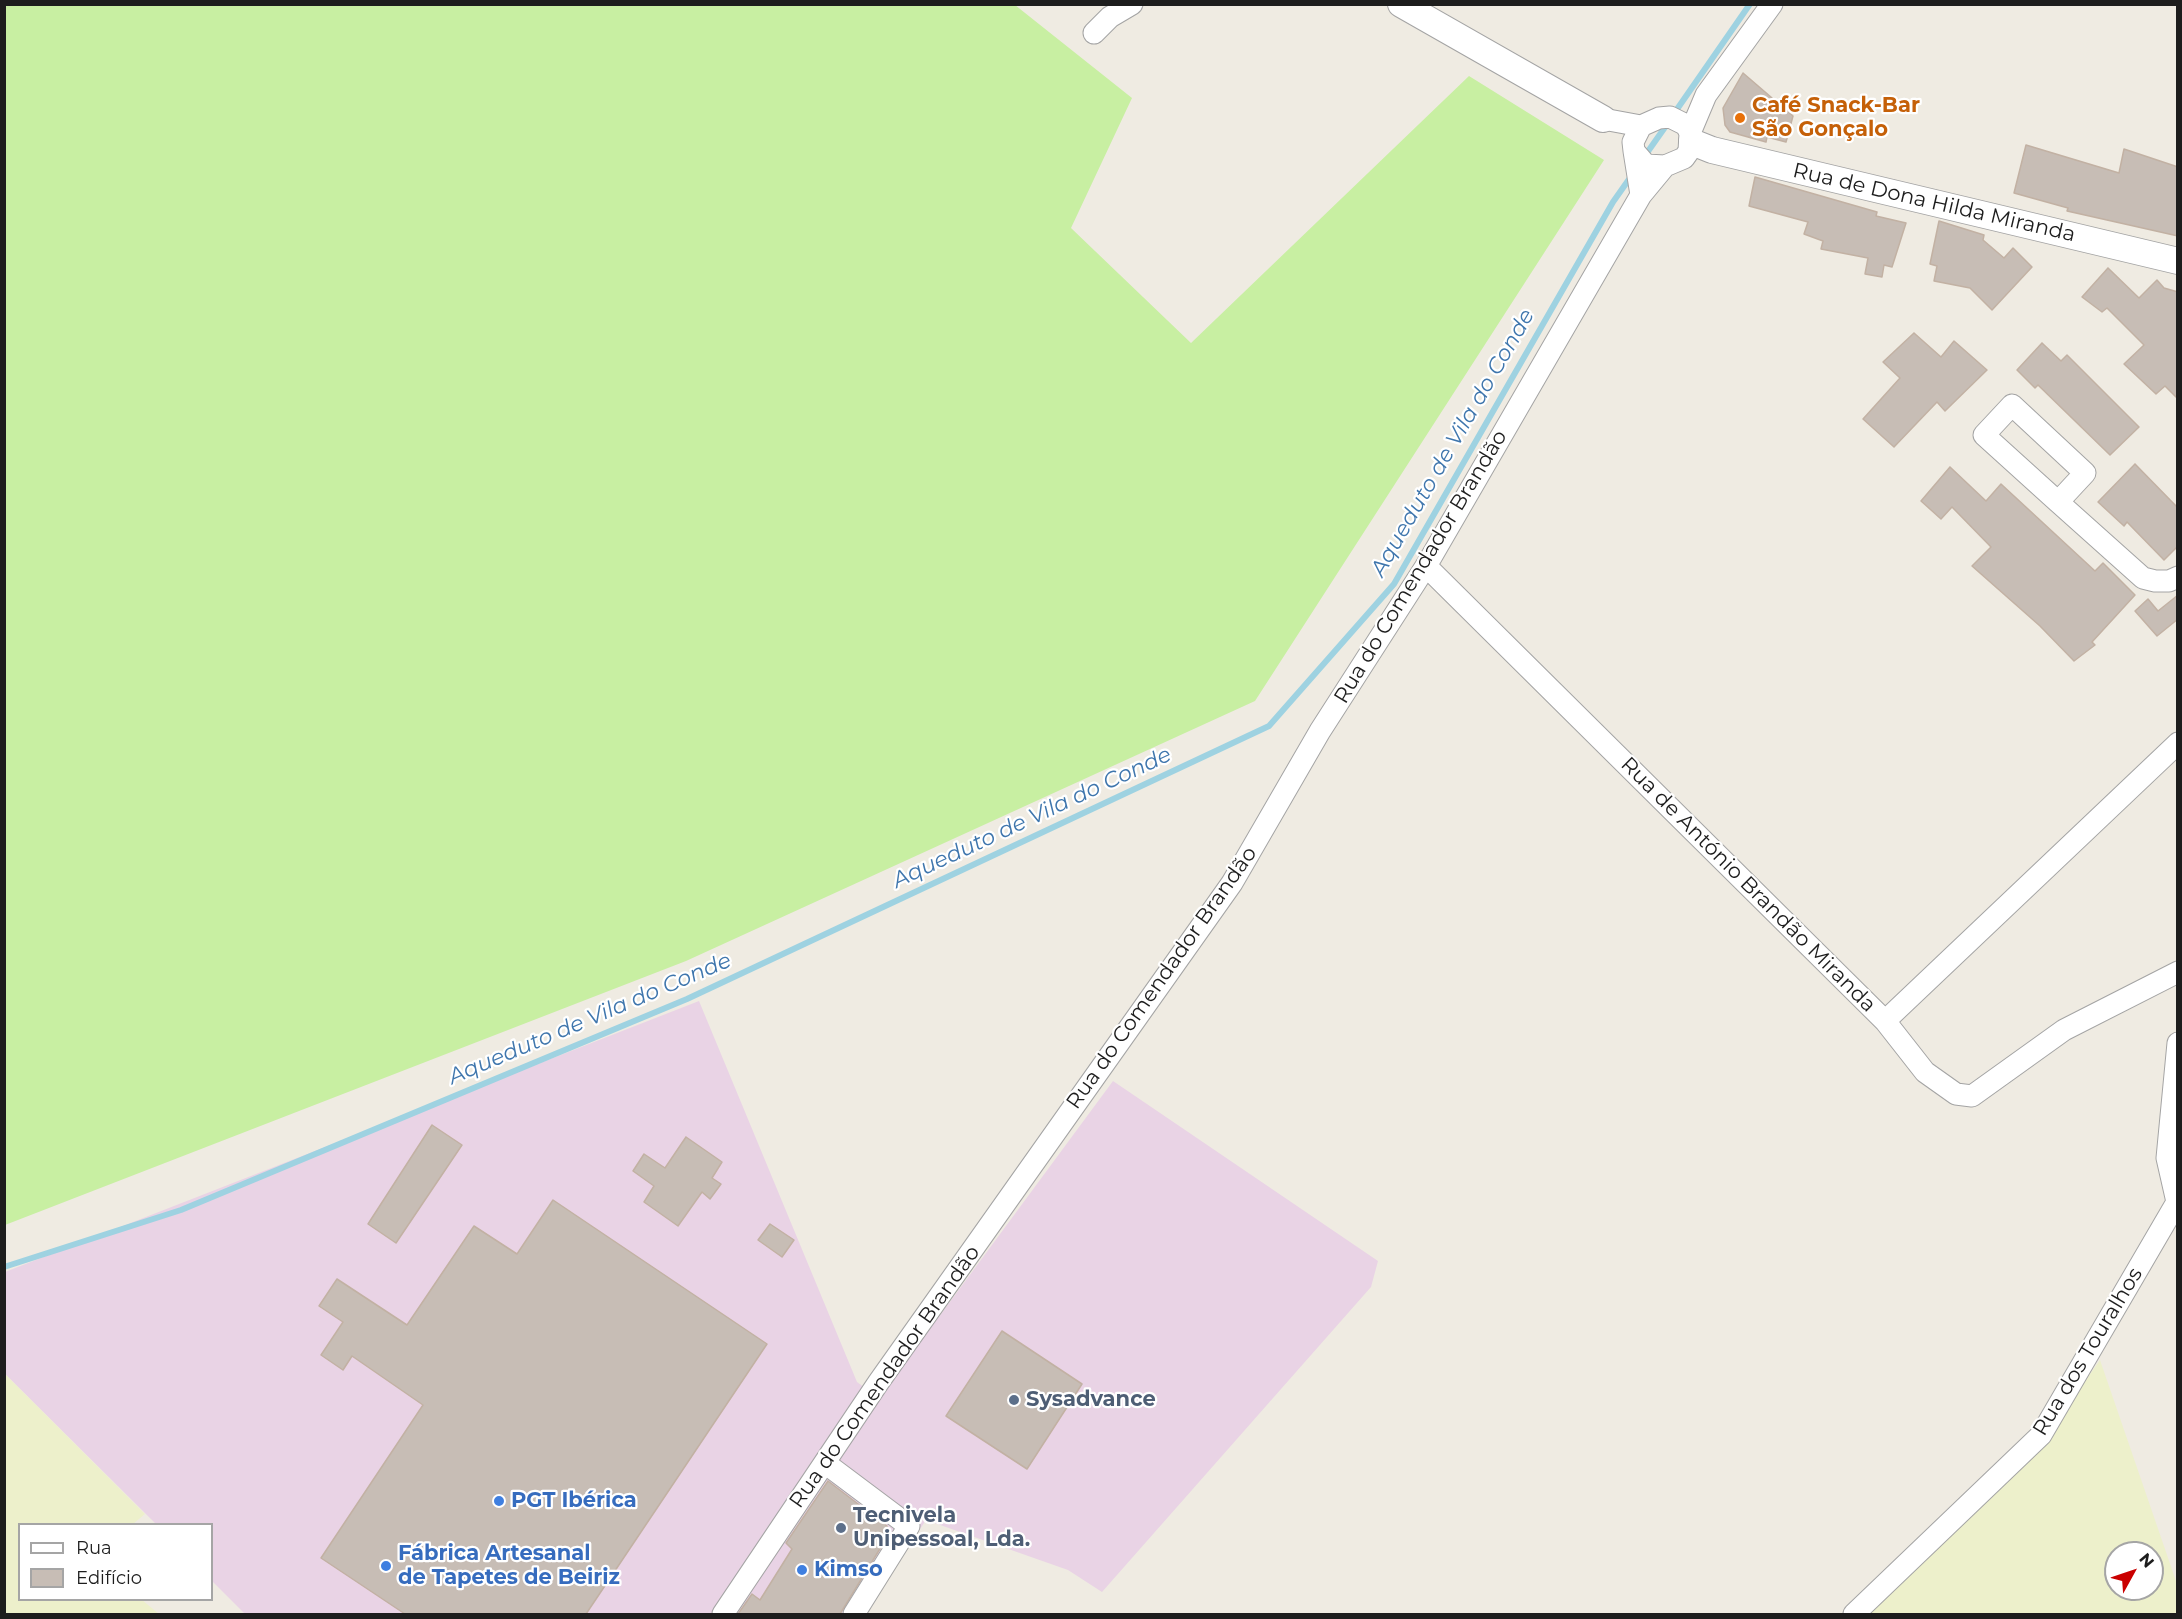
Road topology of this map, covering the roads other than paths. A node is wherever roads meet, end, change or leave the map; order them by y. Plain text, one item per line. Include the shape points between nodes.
1 (1132, 4) edge
2 (1401, 4) edge
3 (1772, 4) edge
4 (1094, 33) dead end
5 (1706, 95) junction
6 (1670, 117) junction
7 (1603, 119) joint
8 (1691, 138) junction
9 (1636, 140) junction
10 (1665, 166) junction
11 (1641, 195) junction
12 (2178, 261) edge
13 (2058, 502) junction
14 (1426, 566) junction
15 (2178, 578) edge
16 (2178, 743) edge
17 (2178, 972) edge
18 (1885, 1021) junction
19 (2178, 1043) edge
20 (2177, 1202) edge
21 (825, 1462) junction
22 (723, 1614) edge
23 (854, 1614) edge
24 (1854, 1614) edge

1 - 4 street via 1110,17
2 - 7 street
3 - 5 street
5 - 6 street
5 - 8 street
6 - 8 street via 1686,125
6 - 9 street via 1659,118
7 - 9 street
8 - 10 street via 1684,158
8 - 12 street, Rua de Dona Hilda Miranda via 1712,150
9 - 10 street via 1646,165
9 - 11 street
10 - 11 street, Rua do Comendador Brandão
11 - 14 street, Rua do Comendador Brandão
13 - 13 street via 2085,472 2012,405 1984,435
13 - 15 street via 2143,578
14 - 18 street, Rua de António Brandão Miranda
14 - 21 street, Rua do Comendador Brandão via 1320,731 1232,883
16 - 18 street, Rua de António Brandão Miranda
17 - 18 street via 2064,1030 1972,1096 1956,1094 1925,1072
19 - 20 street via 2167,1158
20 - 24 street, Rua dos Touralhos via 2041,1435
21 - 22 street, Rua do Comendador Brandão
21 - 23 street via 909,1526

